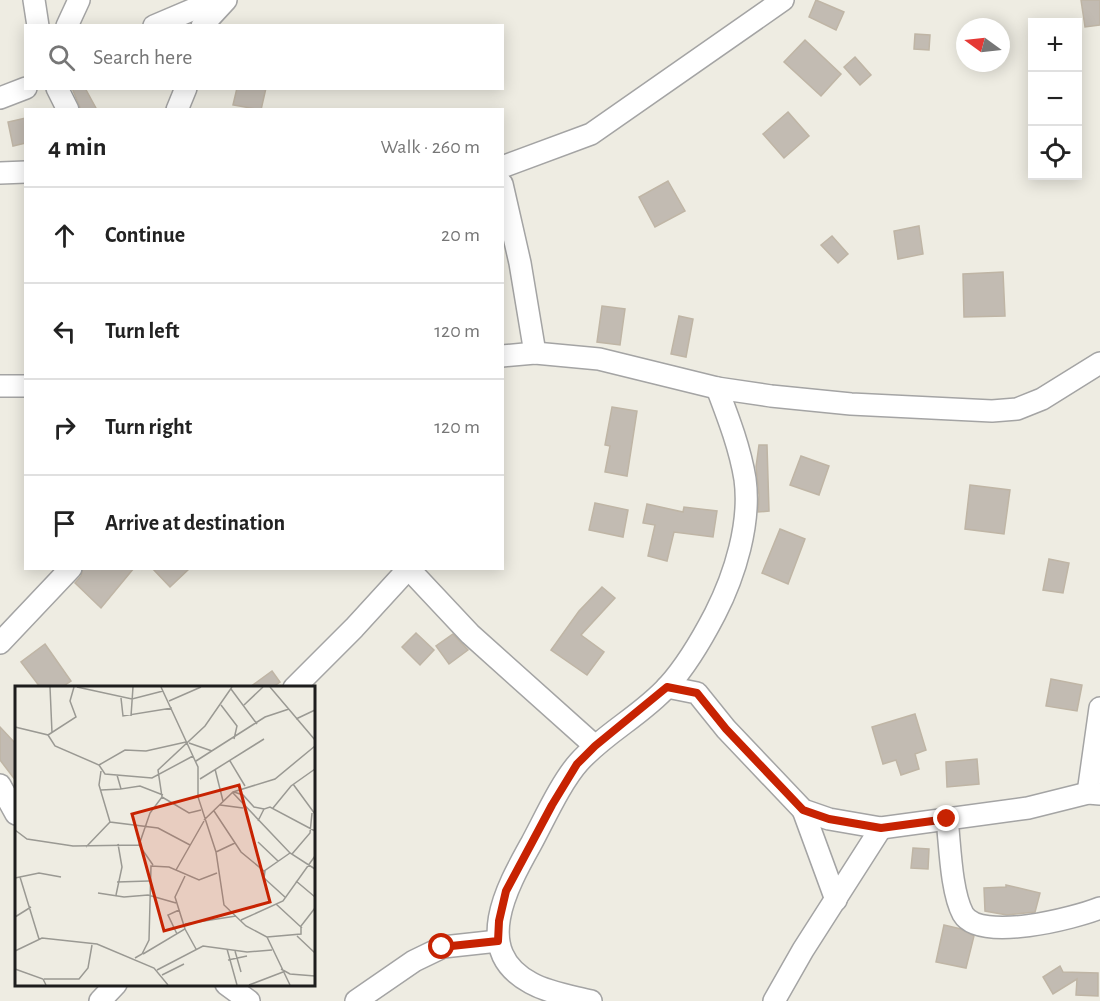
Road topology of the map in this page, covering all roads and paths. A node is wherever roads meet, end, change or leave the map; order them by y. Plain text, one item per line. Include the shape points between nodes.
1 (34, 0) edge
2 (79, 0) edge
3 (215, 0) edge
4 (226, 0) edge
5 (783, 0) edge
6 (38, 24) edge
7 (68, 24) edge
8 (159, 24) edge
9 (203, 24) edge
10 (24, 89) edge
11 (58, 90) edge
12 (185, 90) edge
13 (0, 98) edge
14 (67, 108) edge
15 (178, 108) edge
16 (504, 166) edge
17 (0, 172) edge
18 (24, 172) edge
19 (504, 193) edge
20 (535, 353) junction
21 (504, 356) edge
22 (1100, 363) edge
23 (0, 386) edge
24 (24, 387) edge
25 (717, 388) junction
26 (69, 570) edge
27 (407, 570) edge
28 (409, 570) edge
29 (0, 643) edge
30 (691, 656) junction
31 (295, 686) edge
32 (667, 687) junction
33 (697, 693) junction
34 (1100, 708) edge
35 (595, 746) junction
36 (0, 785) edge
37 (1094, 794) edge
38 (803, 810) junction
39 (15, 812) edge
40 (947, 819) junction
41 (881, 828) junction
42 (836, 900) junction
43 (1100, 908) edge
44 (498, 941) junction
45 (114, 986) edge
46 (229, 986) edge
47 (100, 1001) edge
48 (249, 1001) edge
49 (357, 1001) edge
50 (591, 1001) edge
51 (774, 1001) edge

1 - 6 street
2 - 7 street
3 - 8 street
4 - 9 street
5 - 16 street via 591,134
10 - 13 street
11 - 14 street
12 - 15 street
17 - 18 street
19 - 20 street
20 - 21 street
20 - 25 street via 599,359
22 - 25 street via 1017,410 851,404
23 - 24 street
25 - 30 street via 745,479 745,516 735,567 716,613
26 - 29 street
27 - 31 street
28 - 35 street via 470,634
30 - 32 street
30 - 33 street
32 - 33 street
32 - 35 street
33 - 38 street
34 - 37 street
35 - 44 street via 577,764 506,891
36 - 39 street
37 - 40 street
38 - 41 street
38 - 42 street
40 - 41 street
40 - 43 street via 957,898 964,916 975,924 1038,926
41 - 42 street
42 - 51 street
44 - 49 street via 442,947 414,961
44 - 50 street via 516,973 531,983
45 - 47 street
46 - 48 street

